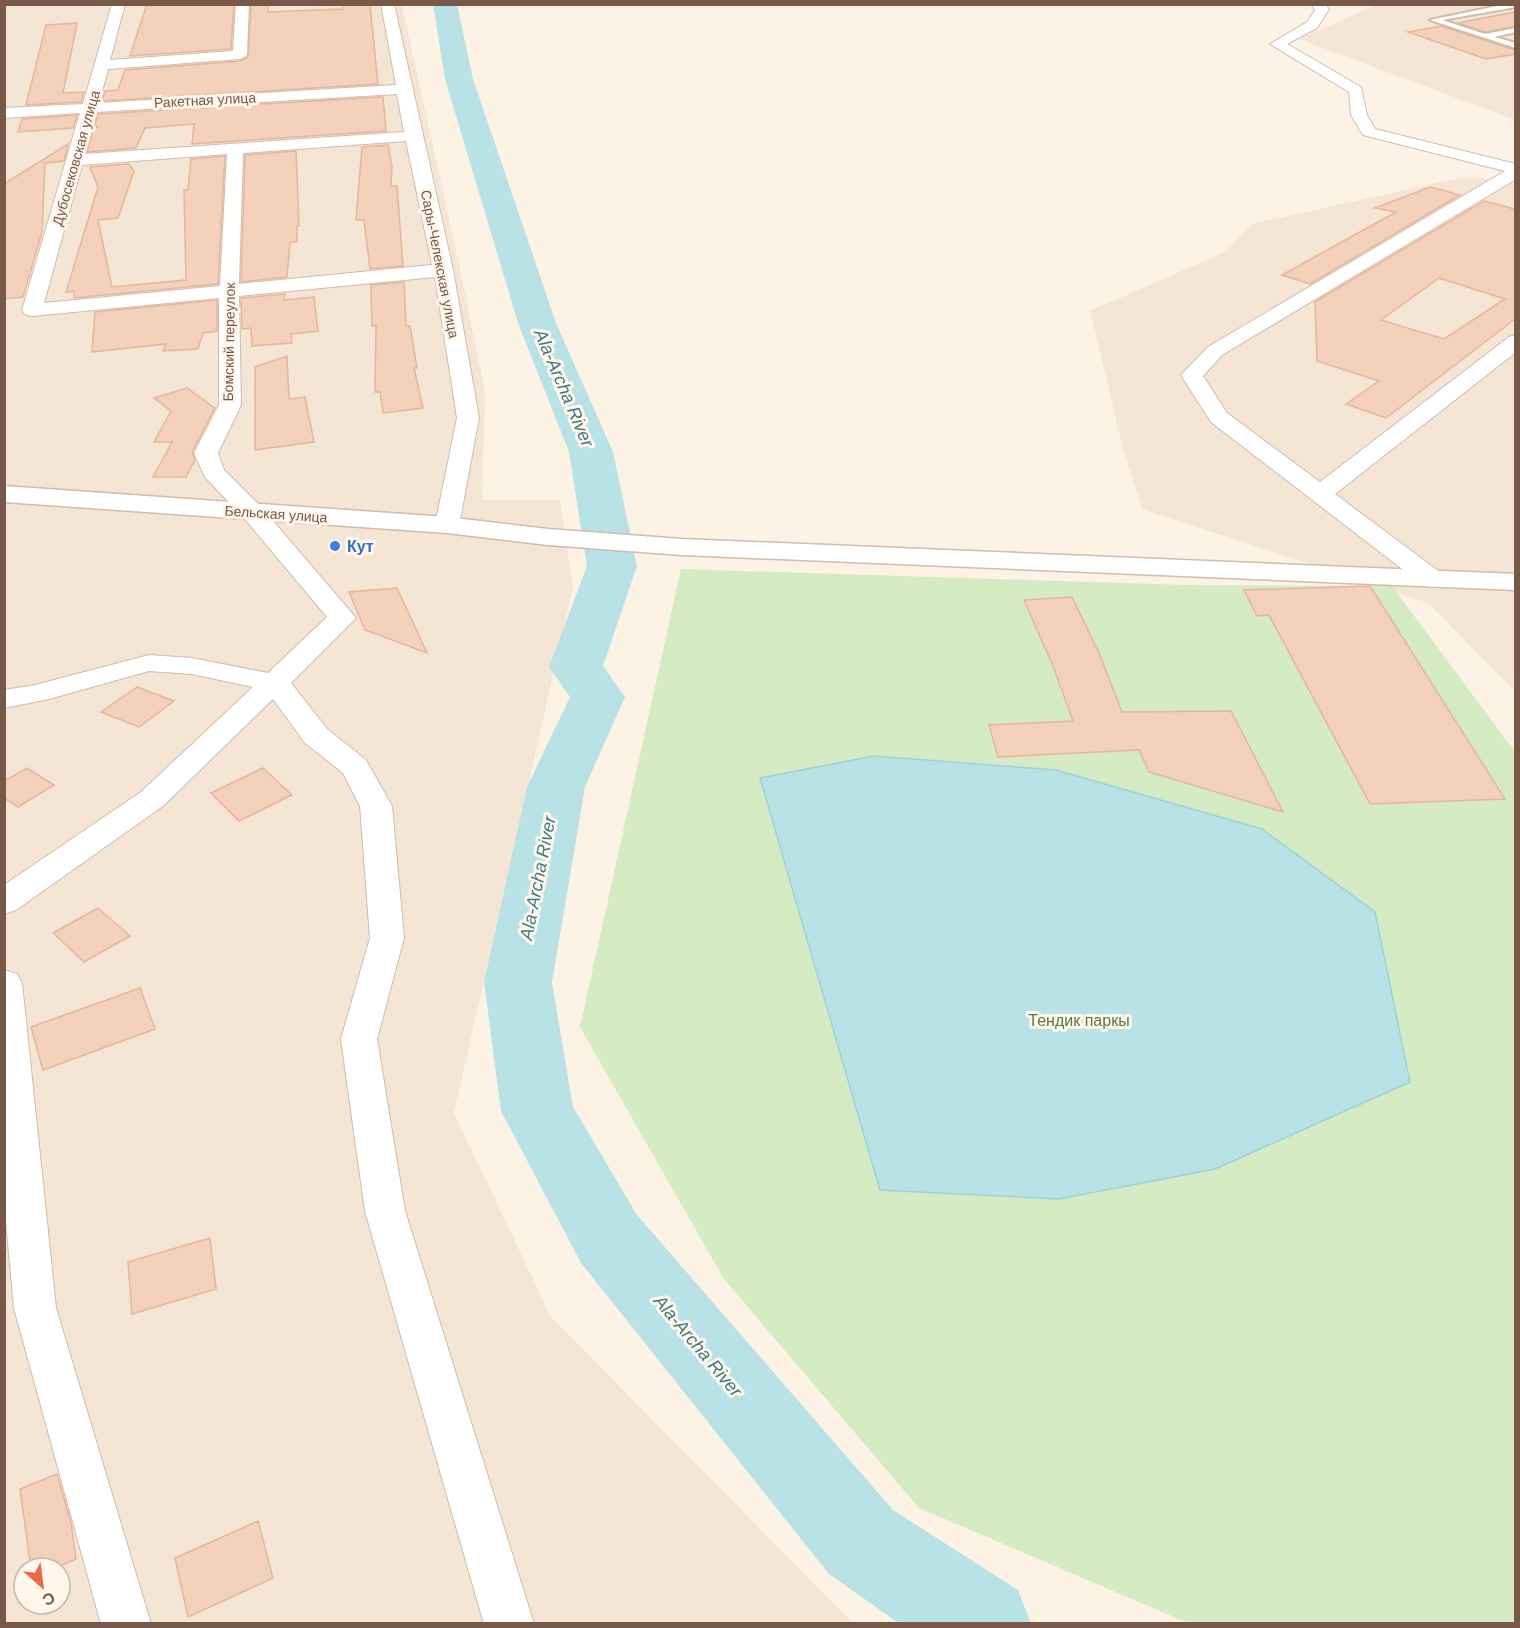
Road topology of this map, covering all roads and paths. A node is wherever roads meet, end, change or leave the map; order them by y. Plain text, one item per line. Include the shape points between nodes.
1 (119, 4) edge
2 (243, 4) edge
3 (387, 4) edge
4 (1317, 4) edge
5 (1515, 5) edge
6 (1515, 30) edge
7 (1486, 36) junction
8 (1515, 45) edge
9 (103, 65) junction
10 (405, 88) junction
11 (92, 107) junction
12 (4, 112) edge
13 (413, 136) junction
14 (236, 149) junction
15 (76, 160) junction
16 (1515, 171) edge
17 (443, 270) junction
18 (229, 291) junction
19 (1515, 341) edge
20 (4, 494) edge
21 (1320, 495) junction
22 (253, 513) junction
23 (447, 525) junction
24 (1432, 579) junction
25 (1515, 582) edge
26 (276, 683) junction
27 (4, 699) edge
28 (4, 902) edge
29 (4, 983) edge
30 (126, 1623) edge
31 (509, 1623) edge

1 - 9 street, Дубосековская улица
2 - 9 street via 240,55
3 - 10 street, Сары-Челекская улица
4 - 16 street via 1322,9 1312,25 1277,44 1356,90 1359,114 1369,132
5 - 7 lane via 1433,20
6 - 7 lane
7 - 8 lane
9 - 11 street, Дубосековская улица
10 - 11 street, Ракетная улица
10 - 13 street, Сары-Челекская улица
11 - 12 street, Ракетная улица
11 - 15 street, Дубосековская улица
13 - 14 street
13 - 17 street, Сары-Челекская улица
14 - 15 street
14 - 18 street, Бомский переулок
15 - 18 street, Дубосековская улица via 32,310
16 - 21 street via 1215,351 1191,375 1219,417
17 - 18 street
17 - 23 street, Сары-Челекская улица via 468,418
18 - 22 street, Бомский переулок via 230,405 206,453 213,472
19 - 21 street
20 - 22 street, Бельская улица
21 - 24 street
22 - 23 street, Бельская улица
22 - 26 street, Бомский переулок via 342,618
23 - 24 street, Бельская улица via 682,548
24 - 25 street, Бельская улица
26 - 27 street via 192,666 150,663
26 - 28 street via 152,799
26 - 31 street via 316,736 355,767 376,806 387,938 360,1040 385,1211
29 - 30 street via 35,1308

